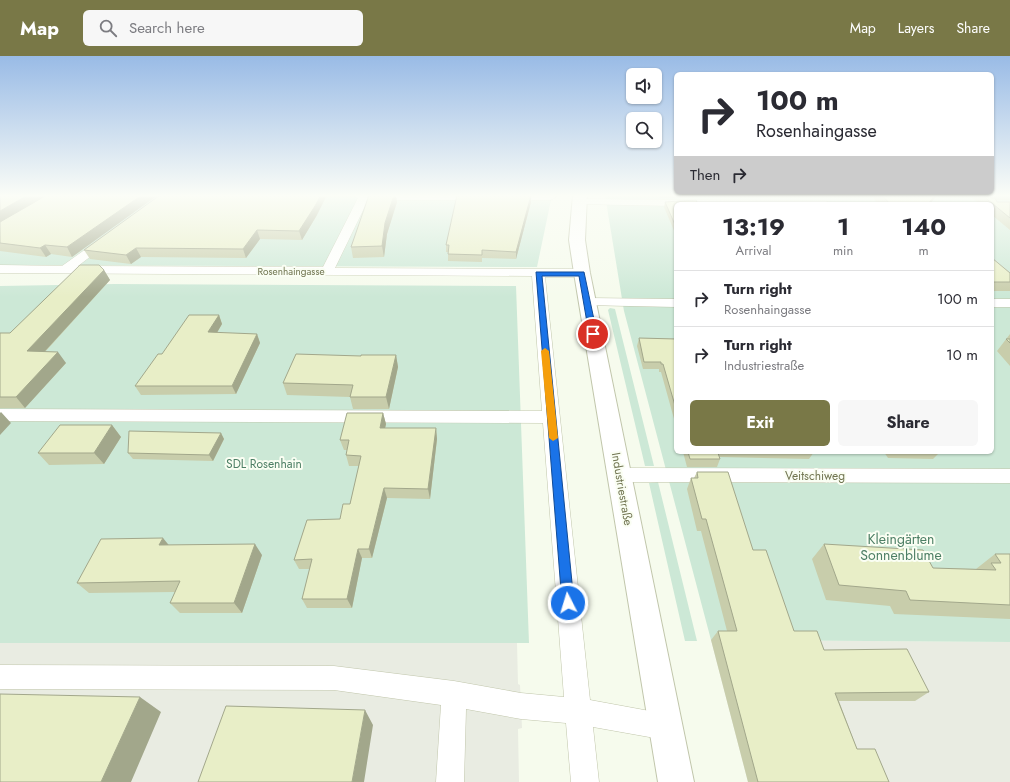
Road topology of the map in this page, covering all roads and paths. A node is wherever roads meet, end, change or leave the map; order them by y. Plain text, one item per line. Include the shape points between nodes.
1 (347, 229) edge
2 (578, 229) edge
3 (116, 232) edge
4 (0, 269) edge
5 (64, 270) junction
6 (327, 271) junction
7 (538, 274) junction
8 (582, 274) junction
9 (587, 302) junction
10 (674, 303) edge
11 (994, 303) edge
12 (1010, 303) edge
13 (0, 415) edge
14 (551, 417) junction
15 (620, 475) junction
16 (1010, 476) edge
17 (0, 677) edge
18 (454, 694) junction
19 (578, 711) junction
20 (666, 727) junction
21 (450, 782) edge
22 (585, 782) edge
23 (676, 782) edge

1 - 6 lane
2 - 8 street, Industriestraße
3 - 5 lane
4 - 5 lane, Rosenhaingasse
5 - 6 lane, Rosenhaingasse
6 - 7 lane, Rosenhaingasse
7 - 8 lane, Rosenhaingasse
7 - 14 lane
8 - 9 street, Industriestraße
9 - 10 lane
9 - 15 street, Industriestraße
11 - 12 lane
13 - 14 lane
14 - 19 lane
15 - 16 lane, Veitschiweg
15 - 20 street, Industriestraße
17 - 18 lane via 334,678
18 - 19 lane via 521,706
18 - 21 lane
19 - 20 lane
19 - 22 lane
20 - 23 street, Industriestraße

